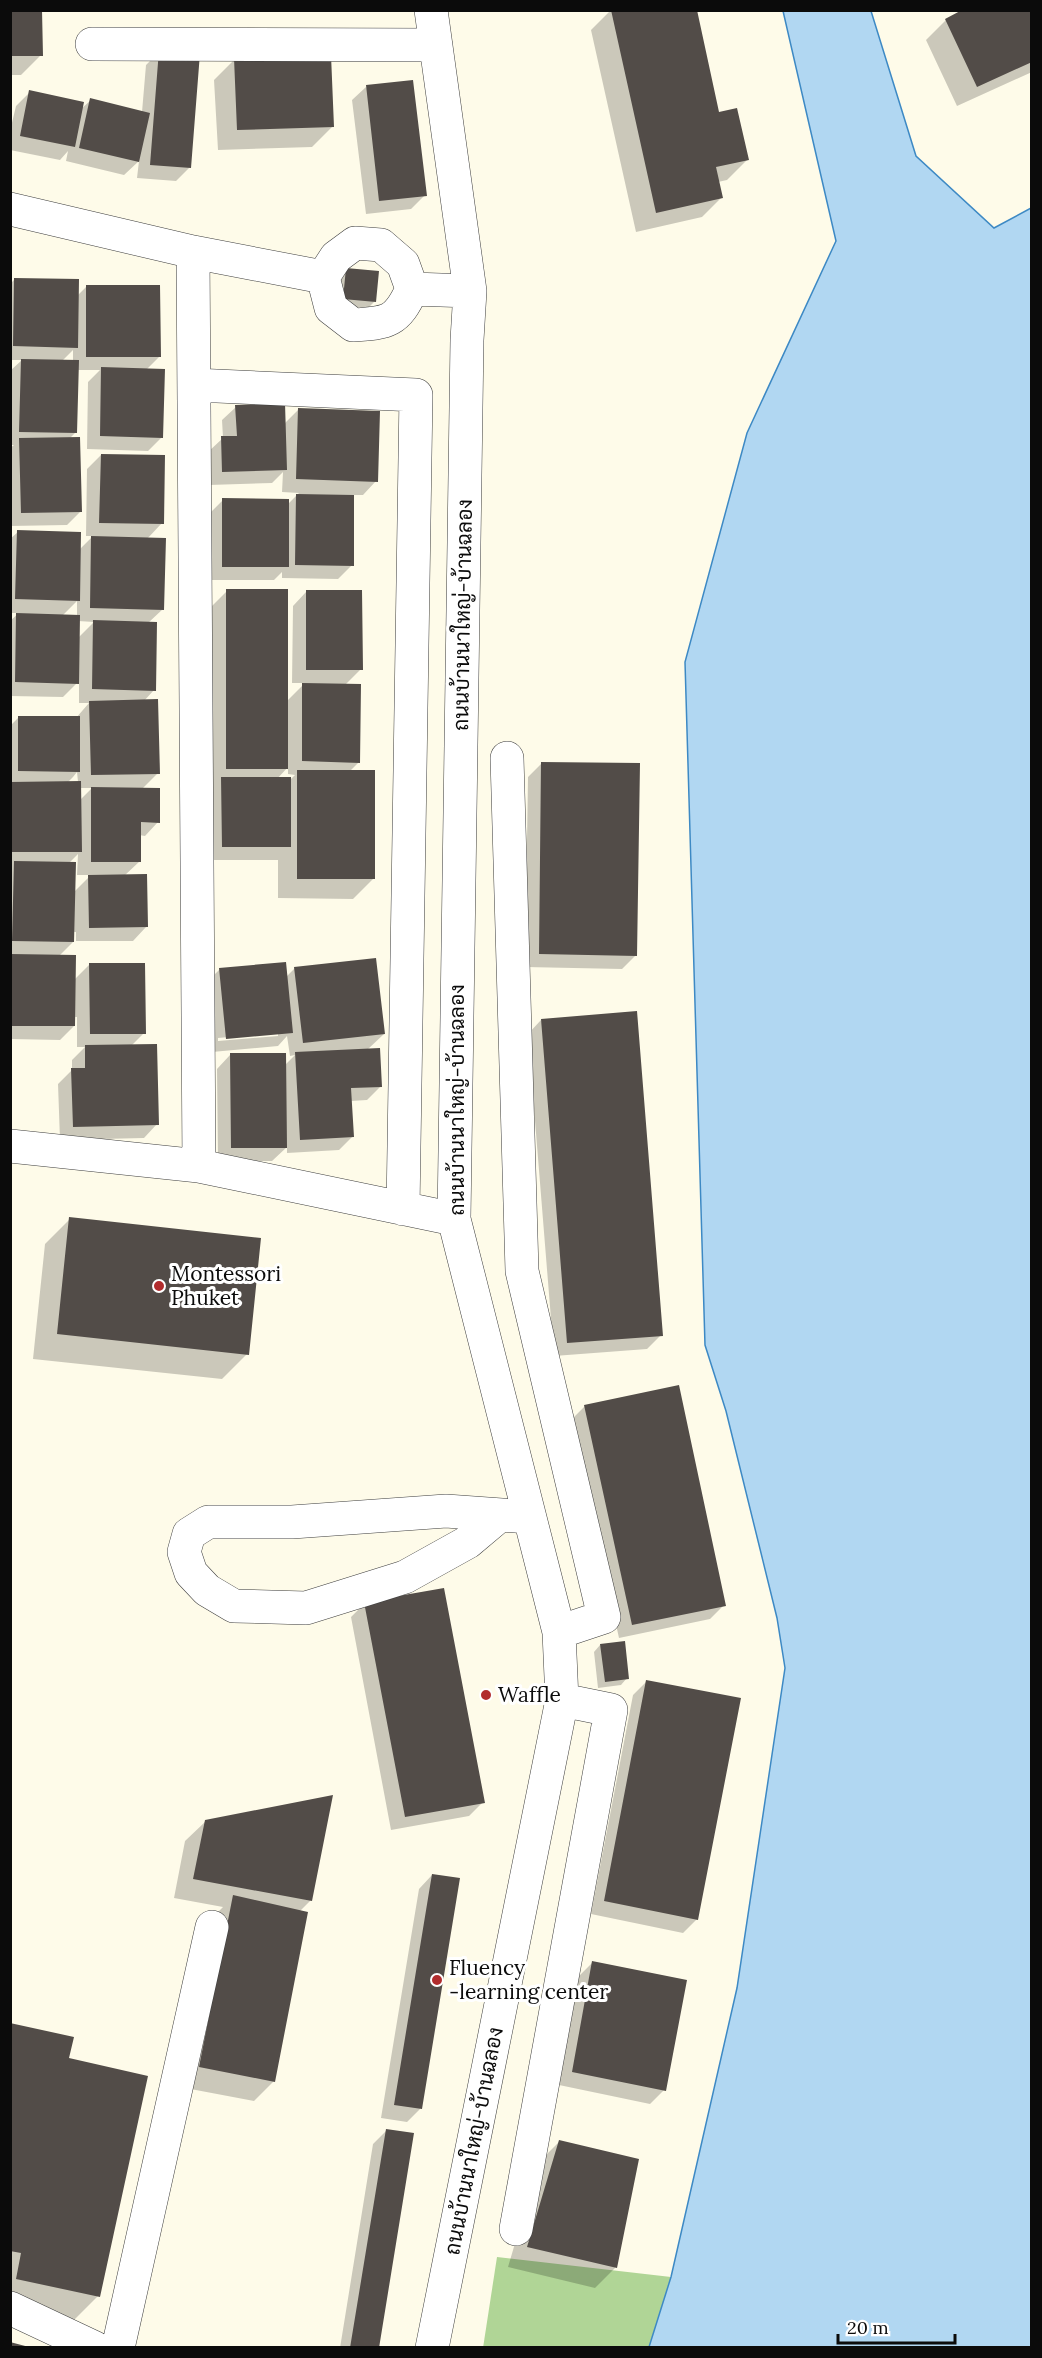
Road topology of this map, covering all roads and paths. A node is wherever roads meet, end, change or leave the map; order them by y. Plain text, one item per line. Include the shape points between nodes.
1 (431, 10) edge
2 (92, 44) dead end
3 (436, 45) junction
4 (10, 209) edge
5 (193, 252) junction
6 (323, 277) junction
7 (412, 289) junction
8 (470, 291) junction
9 (194, 385) junction
10 (507, 758) dead end
11 (10, 1146) edge
12 (199, 1166) junction
13 (403, 1209) junction
14 (454, 1219) junction
15 (515, 1516) junction
16 (559, 1632) junction
17 (562, 1700) junction
18 (212, 1928) dead end
19 (516, 2229) dead end
20 (10, 2308) edge
21 (95, 2348) edge
22 (118, 2348) edge
23 (432, 2348) edge

1 - 3 street, ถนนบ้านนาใหญ่-บ้านฉลอง
2 - 3 street
3 - 8 street, ถนนบ้านนาใหญ่-บ้านฉลอง
4 - 5 street
5 - 6 street
5 - 9 street
6 - 7 street via 336,257 355,243 381,245 403,264
6 - 7 street via 331,308 353,325 384,323 403,309
7 - 8 street
8 - 14 street, ถนนบ้านนาใหญ่-บ้านฉลอง
9 - 12 street
9 - 13 street via 416,395
10 - 16 street via 522,1270 604,1617
11 - 12 street
12 - 13 street
13 - 14 street
14 - 15 street, ถนนบ้านนาใหญ่-บ้านฉลอง
15 - 15 street via 405,1577 306,1608 234,1606 207,1590 191,1574 184,1552 189,1534 208,1522 292,1522 446,1510
15 - 16 street, ถนนบ้านนาใหญ่-บ้านฉลอง
16 - 17 street, ถนนบ้านนาใหญ่-บ้านฉลอง
17 - 19 street via 611,1710
17 - 23 street, ถนนบ้านนาใหญ่-บ้านฉลอง
18 - 22 street
20 - 21 street

